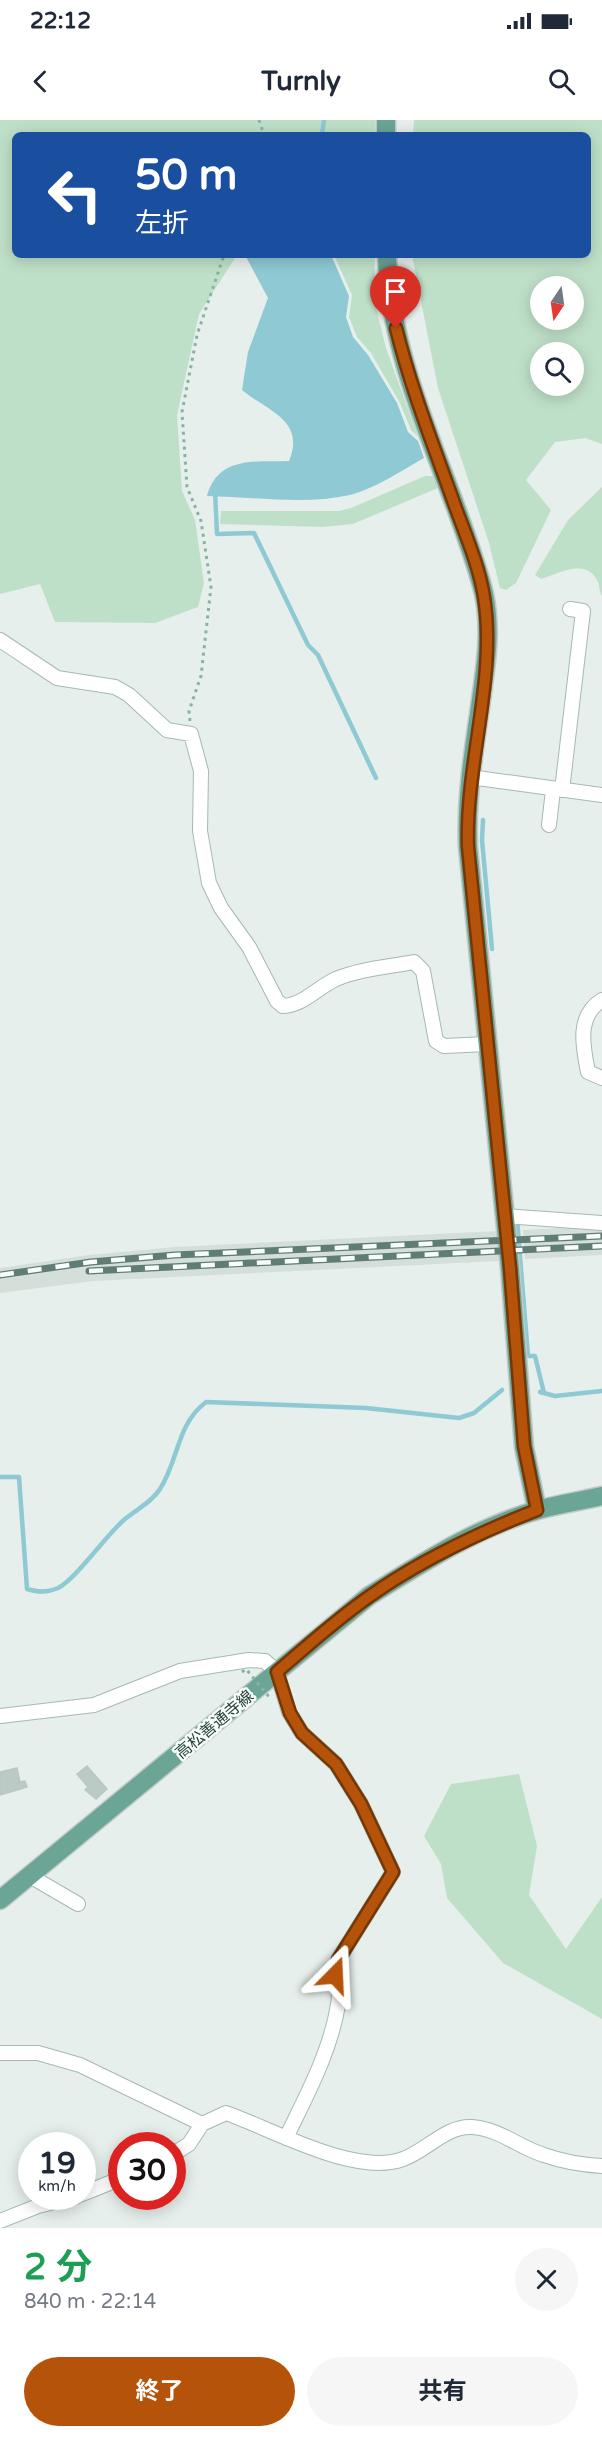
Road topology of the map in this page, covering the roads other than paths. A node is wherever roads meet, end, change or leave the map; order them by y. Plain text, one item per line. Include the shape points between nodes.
1 (387, 258) edge
2 (570, 609) dead end
3 (0, 640) edge
4 (470, 777) junction
5 (558, 790) junction
6 (602, 795) edge
7 (549, 825) dead end
8 (602, 1000) edge
9 (487, 1044) junction
10 (602, 1078) edge
11 (505, 1216) junction
12 (602, 1223) edge
13 (602, 1496) edge
14 (537, 1510) junction
15 (277, 1672) junction
16 (0, 1716) edge
17 (30, 1876) junction
18 (0, 1900) edge
19 (78, 1904) dead end
20 (0, 2053) edge
21 (202, 2124) junction
22 (286, 2138) junction
23 (186, 2146) edge
24 (602, 2166) edge
25 (28, 2210) edge
26 (0, 2221) edge

1 - 4 main road via 391,308 406,369 484,596 486,659
2 - 5 street via 583,611
3 - 9 street via 57,678 115,687 167,730 191,735 201,771 200,831 209,883 283,1006 292,1006 334,980 414,962 423,971 436,1041 444,1046
4 - 5 street
4 - 9 main road via 468,847
5 - 6 street
5 - 7 street
8 - 10 street via 587,1017 582,1047 588,1072
9 - 11 main road
11 - 12 street
11 - 14 main road via 524,1446
13 - 14 main road, 高松善通寺線
14 - 15 main road, 高松善通寺線 via 466,1539 417,1566 369,1596
15 - 16 street via 265,1661 249,1660 180,1671 94,1705
15 - 17 main road, 高松善通寺線
15 - 22 street via 290,1713 302,1733 336,1764 361,1804 393,1872 338,1960 335,1975 339,2002 326,2054
17 - 18 main road, 高松善通寺線
17 - 19 street
20 - 21 street via 38,2053 80,2065
21 - 22 street via 226,2113
21 - 23 street
22 - 24 street via 382,2164 403,2159 454,2130 470,2127 503,2134 543,2155
25 - 26 street

